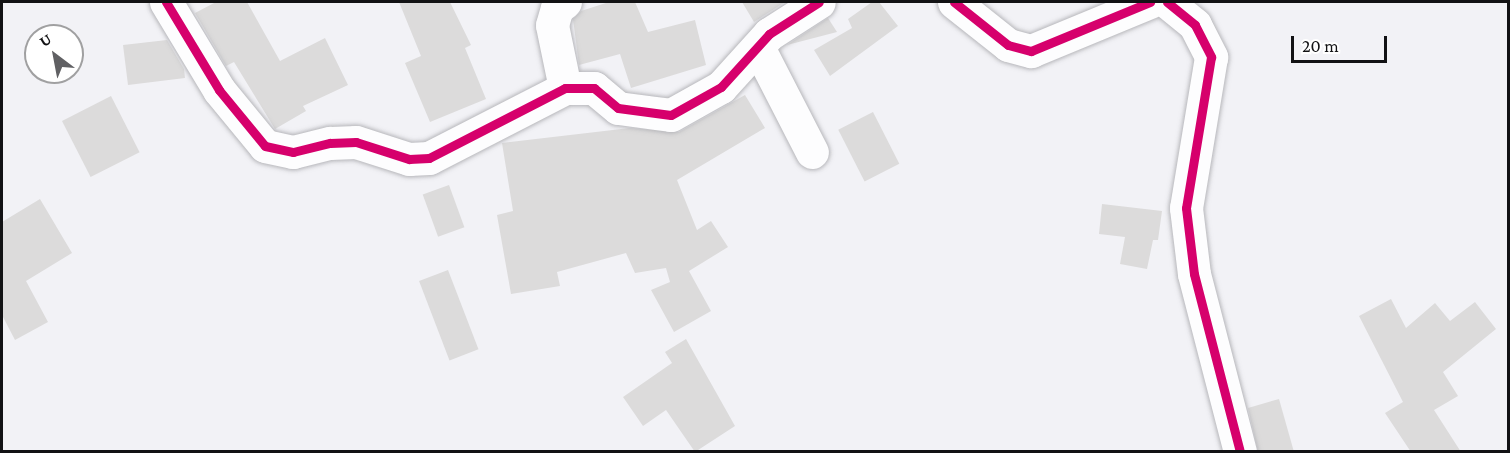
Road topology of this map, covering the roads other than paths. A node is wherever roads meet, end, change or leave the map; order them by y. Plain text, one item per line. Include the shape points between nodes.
1 (166, 2) edge
2 (565, 2) edge
3 (819, 2) edge
4 (954, 2) edge
5 (1150, 2) edge
6 (1167, 2) edge
7 (758, 47) junction
8 (565, 88) junction
9 (812, 152) dead end
10 (1240, 452) edge

1 - 8 street via 219,90 265,146 278,150 357,142 409,159 429,158
2 - 8 street via 557,8 552,25
3 - 7 street via 769,34
4 - 5 street via 1008,45 1031,51
6 - 10 street via 1195,26 1211,57 1186,208 1194,274
7 - 8 street via 721,87 671,115 618,108 594,88
7 - 9 street

